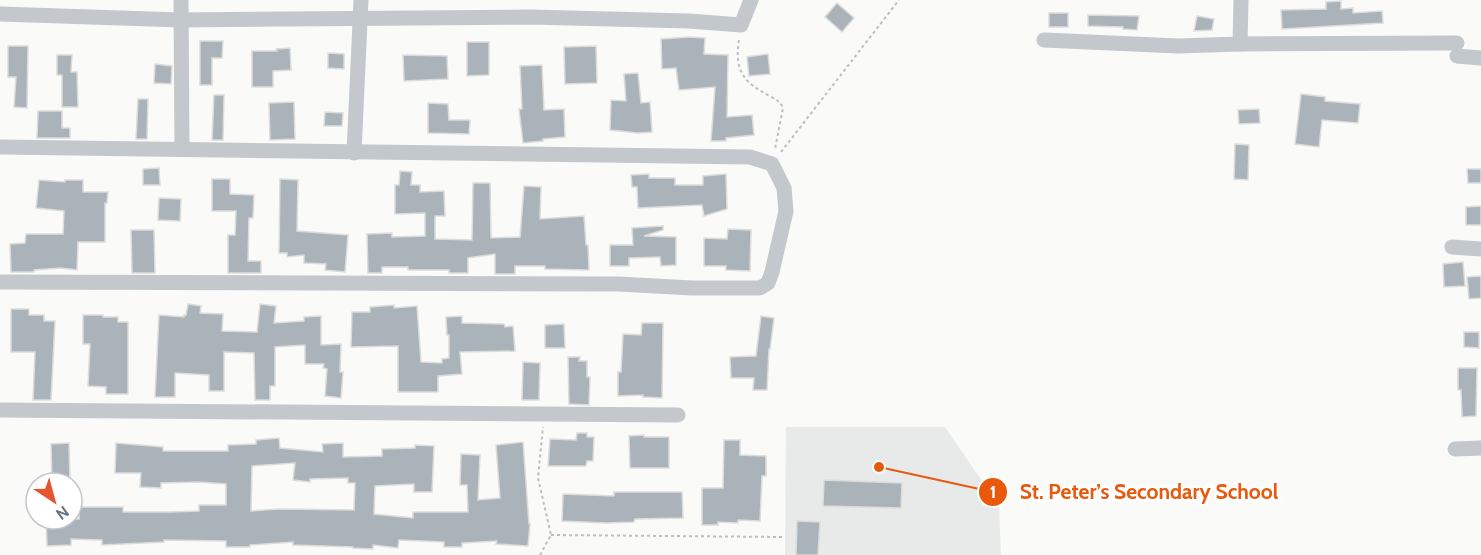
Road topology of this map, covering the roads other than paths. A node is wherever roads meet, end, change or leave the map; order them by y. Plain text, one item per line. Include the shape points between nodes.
1 (181, 0) edge
2 (361, 0) edge
3 (751, 0) edge
4 (1241, 0) edge
5 (0, 14) edge
6 (361, 17) junction
7 (181, 20) junction
8 (1044, 40) dead end
9 (1240, 44) junction
10 (1481, 58) edge
11 (0, 147) edge
12 (182, 149) junction
13 (354, 153) junction
14 (1452, 247) dead end
15 (1481, 249) edge
16 (0, 282) edge
17 (0, 410) edge
18 (678, 415) dead end
19 (1481, 448) edge
20 (1455, 449) dead end

1 - 7 street
2 - 6 street
3 - 6 street via 741,25 583,18
4 - 9 street
5 - 7 street
6 - 7 street
6 - 13 street
7 - 12 street
8 - 9 street via 1178,46
9 - 10 street via 1457,50
11 - 12 street
12 - 13 street
13 - 16 street via 750,157 772,164 784,188 786,211 772,272 768,283 760,288
14 - 15 street
17 - 18 street
19 - 20 street

